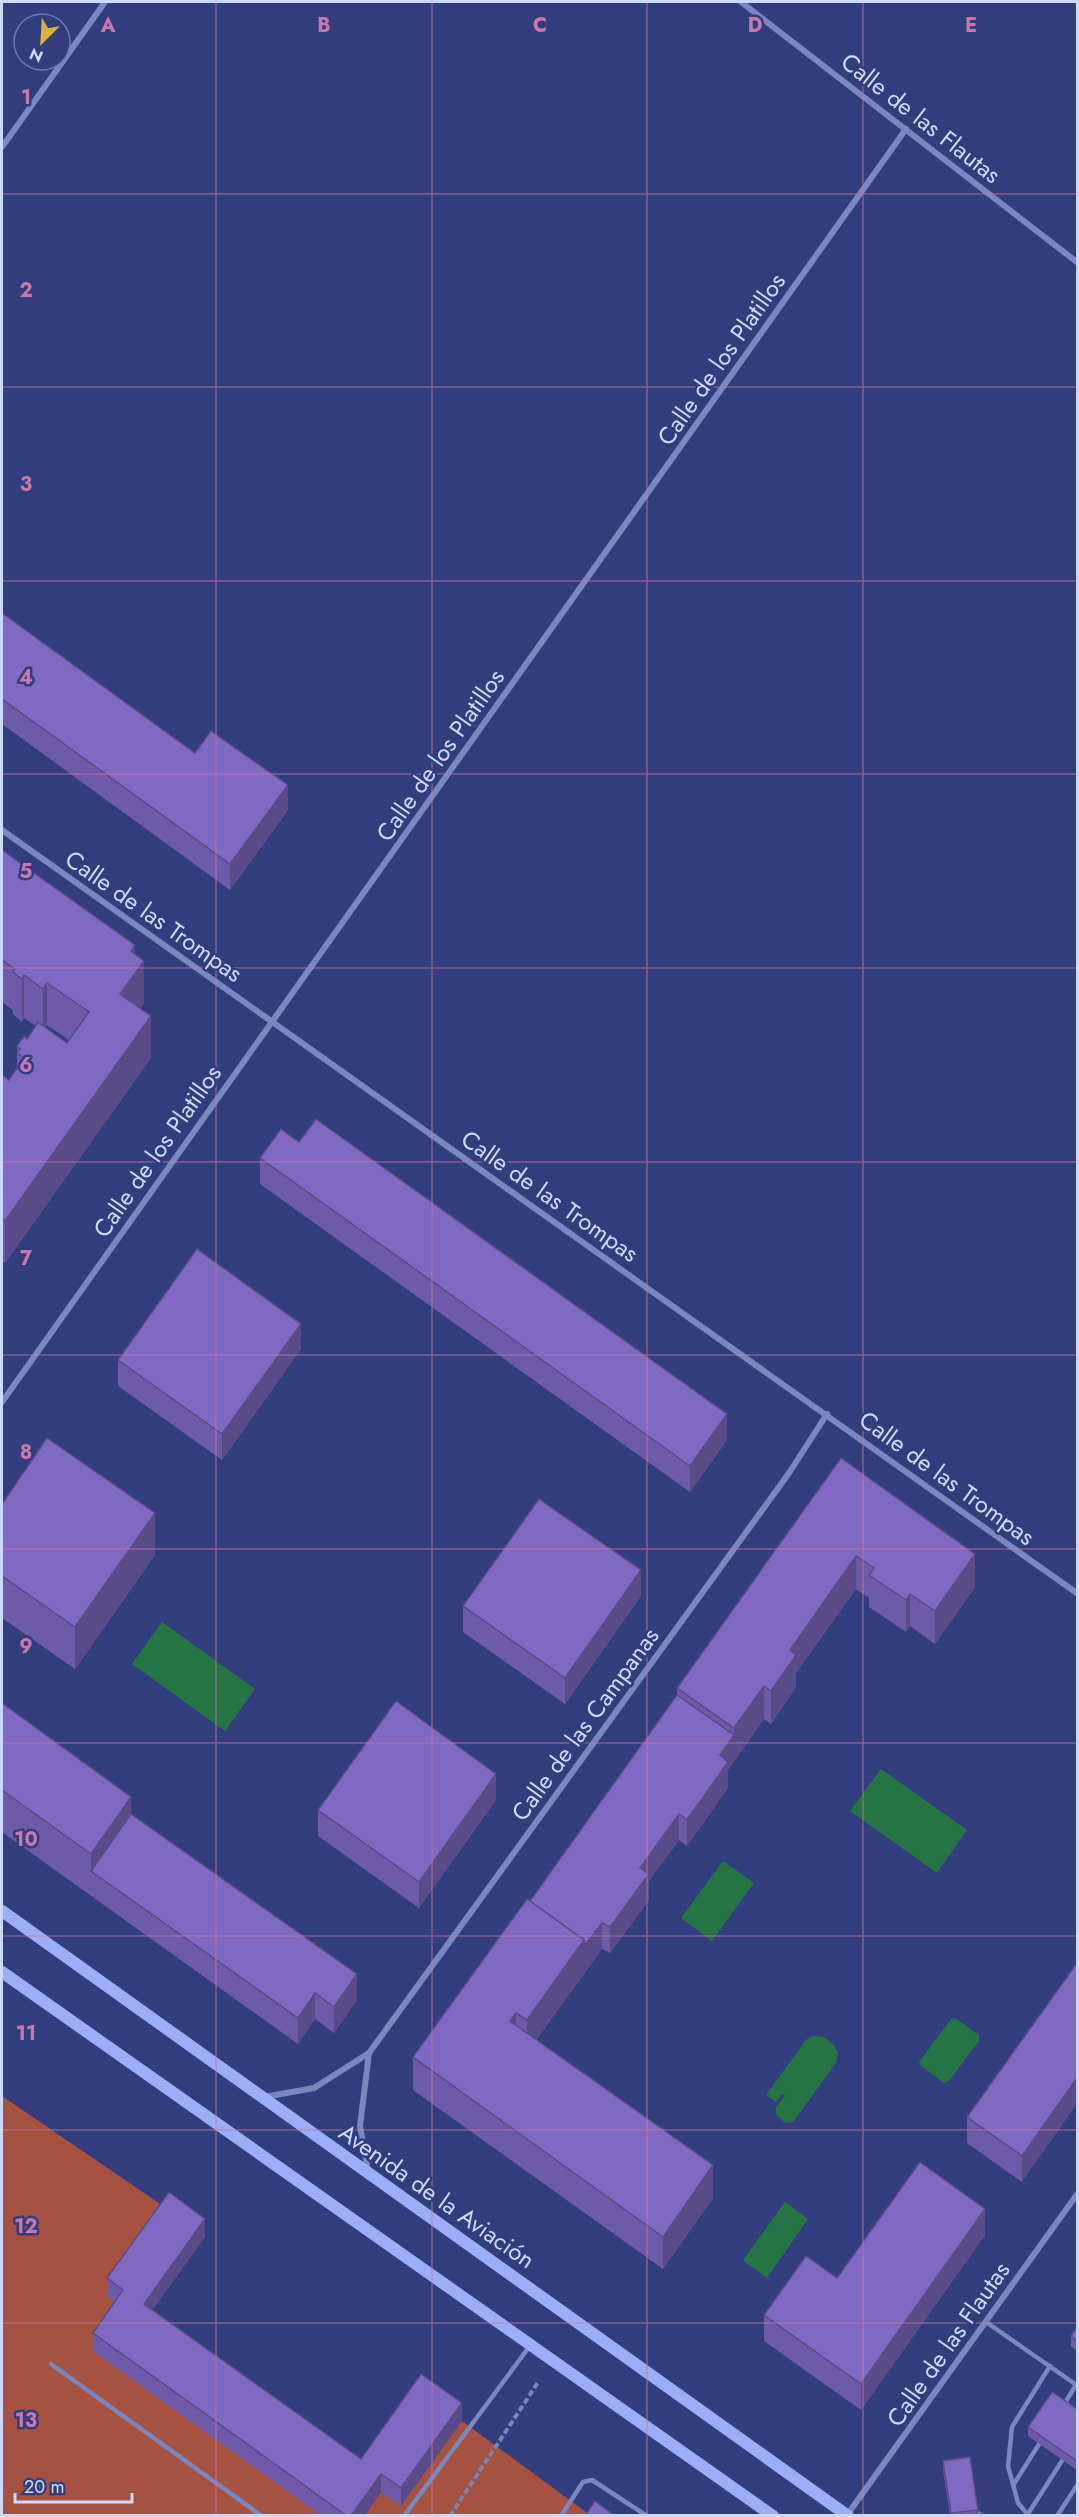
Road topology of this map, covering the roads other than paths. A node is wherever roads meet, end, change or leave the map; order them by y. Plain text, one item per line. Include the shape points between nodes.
1 (105, 2) edge
2 (741, 2) edge
3 (906, 129) junction
4 (2, 147) edge
5 (1077, 262) edge
6 (2, 830) edge
7 (270, 1021) junction
8 (2, 1402) edge
9 (827, 1414) junction
10 (1077, 1594) edge
11 (2, 1911) edge
12 (2, 1972) edge
13 (369, 2053) junction
14 (262, 2098) junction
15 (368, 2171) junction
16 (1077, 2193) edge
17 (986, 2322) junction
18 (531, 2345) junction
19 (51, 2364) dead end
20 (1050, 2366) junction
21 (1077, 2386) edge
22 (1057, 2415) edge
23 (1045, 2435) edge
24 (1071, 2446) edge
25 (1077, 2484) edge
26 (1013, 2485) junction
27 (847, 2515) edge
28 (1028, 2515) edge
29 (262, 2516) edge
30 (404, 2516) edge
31 (561, 2516) edge
32 (646, 2516) edge
33 (773, 2516) edge
34 (1057, 2516) edge

1 - 4 street
2 - 3 street, Calle de las Flautas
3 - 5 street, Calle de las Flautas
3 - 7 street, Calle de los Platillos
6 - 7 street, Calle de las Trompas
7 - 8 street, Calle de los Platillos
7 - 9 street, Calle de las Trompas
9 - 10 street, Calle de las Trompas
9 - 13 street, Calle de las Campanas via 789,1473
11 - 14 main road, Avenida de la Aviación
12 - 18 main road
13 - 14 street, Calle de las Campanas via 314,2088
13 - 15 street, Calle de las Campanas via 360,2126
14 - 15 main road, Avenida de la Aviación
15 - 27 main road, Avenida de la Aviación
16 - 17 street, Calle de las Flautas
17 - 20 lane
17 - 27 street, Calle de las Flautas
18 - 30 lane
18 - 33 main road
19 - 29 lane
20 - 21 lane
20 - 26 lane via 1012,2427 1008,2466
21 - 22 lane
23 - 26 lane
24 - 28 lane
25 - 34 lane
26 - 28 lane via 1018,2502
31 - 32 lane via 587,2479

